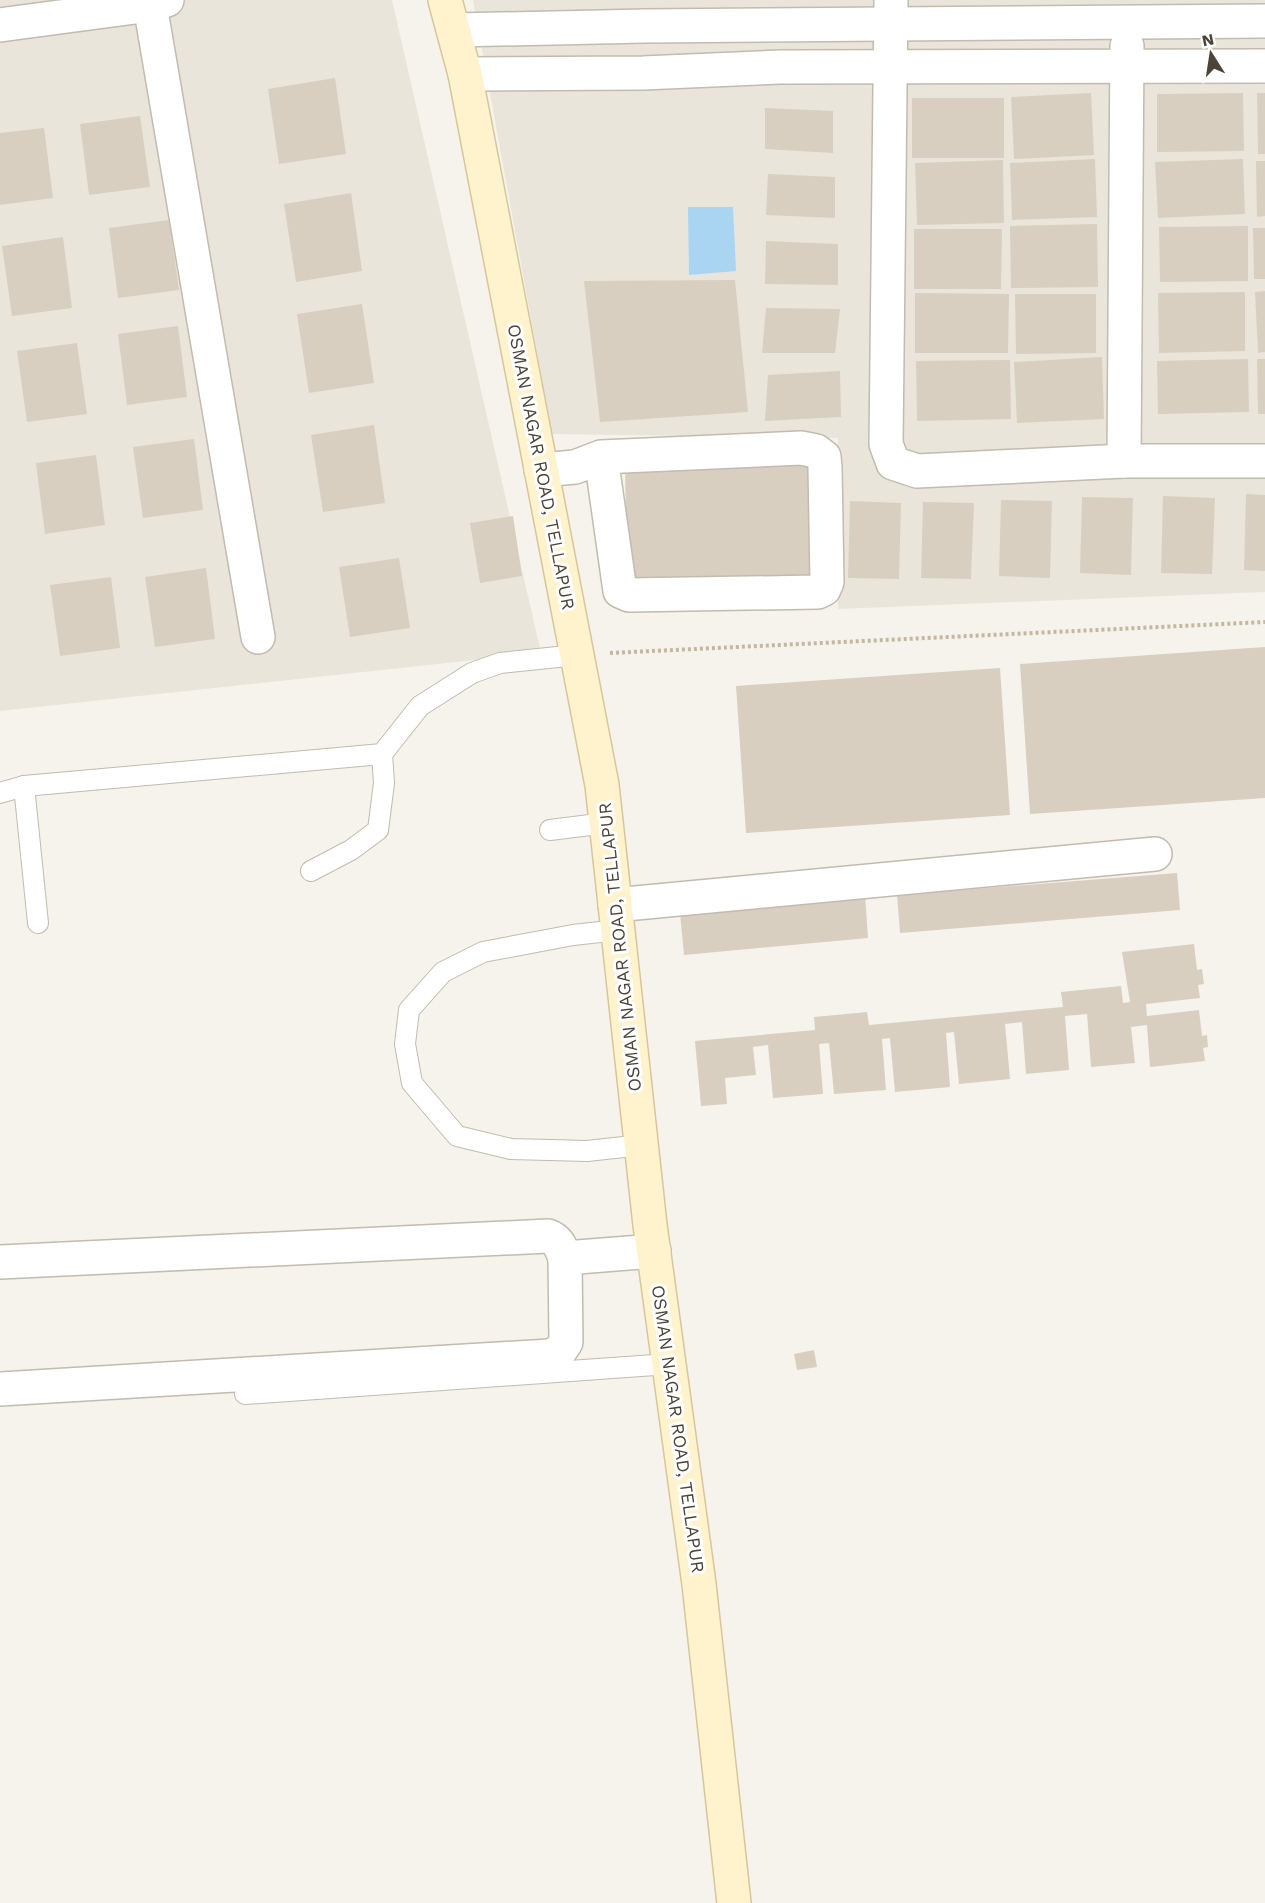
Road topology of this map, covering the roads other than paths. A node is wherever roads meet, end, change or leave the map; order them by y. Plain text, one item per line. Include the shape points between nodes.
1 (159, 3) edge
2 (1126, 11) edge
3 (892, 12) edge
4 (644, 13) edge
5 (450, 15) edge
6 (1265, 21) edge
7 (0, 25) edge
8 (1128, 66) junction
9 (1265, 66) edge
10 (891, 67) junction
11 (644, 73) junction
12 (465, 74) junction
13 (601, 457) junction
14 (1124, 461) junction
15 (1265, 461) edge
16 (541, 470) junction
17 (258, 637) dead end
18 (577, 654) junction
19 (382, 754) junction
20 (24, 786) junction
21 (0, 793) edge
22 (606, 824) junction
23 (550, 830) dead end
24 (1155, 854) dead end
25 (311, 871) dead end
26 (617, 918) junction
27 (38, 923) dead end
28 (642, 1145) junction
29 (654, 1251) junction
30 (565, 1258) junction
31 (0, 1262) edge
32 (669, 1364) junction
33 (0, 1389) edge
34 (245, 1394) dead end
35 (734, 1903) edge

1 - 7 street
1 - 17 street
2 - 3 street
2 - 6 street
2 - 8 street
3 - 4 street
3 - 10 street
4 - 5 street
4 - 11 street
5 - 12 street, OSMAN NAGAR ROAD, TELLAPUR
8 - 9 street
8 - 10 street
8 - 14 street
10 - 11 street
10 - 14 street via 886,444 893,463 917,471
11 - 12 street
12 - 16 street, OSMAN NAGAR ROAD, TELLAPUR
13 - 13 street via 801,448 816,451 824,457 825,467 824,589 629,595 620,591
13 - 16 street via 575,467
14 - 15 street
16 - 18 street, OSMAN NAGAR ROAD, TELLAPUR
18 - 19 lane via 500,663 472,673 420,706
18 - 22 street, OSMAN NAGAR ROAD, TELLAPUR
19 - 20 lane
19 - 25 lane via 384,783 378,830
20 - 21 lane
20 - 27 lane
22 - 23 lane
22 - 26 street, OSMAN NAGAR ROAD, TELLAPUR
24 - 26 street
26 - 28 street, OSMAN NAGAR ROAD, TELLAPUR
26 - 28 lane via 573,935 483,952 443,972 409,1010 405,1044 412,1083 457,1136 511,1149 587,1150
28 - 29 street, OSMAN NAGAR ROAD, TELLAPUR
29 - 30 street
29 - 32 street, OSMAN NAGAR ROAD, TELLAPUR
30 - 31 street via 559,1244 548,1236
30 - 33 street via 566,1342 550,1356
32 - 34 lane
32 - 35 street, OSMAN NAGAR ROAD, TELLAPUR via 699,1584

